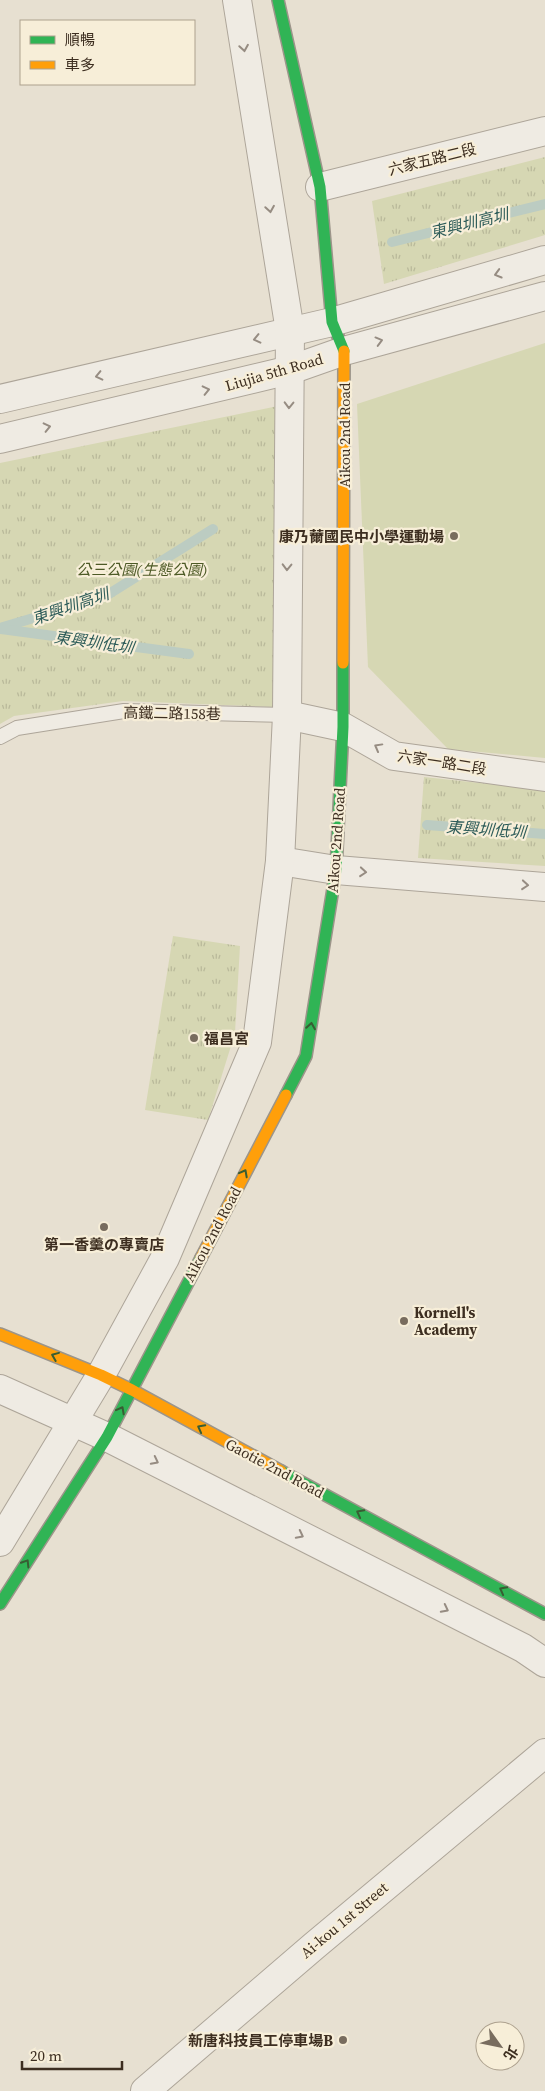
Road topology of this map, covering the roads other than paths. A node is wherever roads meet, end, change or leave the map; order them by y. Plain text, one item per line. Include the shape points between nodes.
1 (237, 0) edge
2 (278, 0) edge
3 (545, 132) edge
4 (320, 188) junction
5 (545, 260) edge
6 (545, 296) edge
7 (332, 322) junction
8 (290, 331) junction
9 (344, 351) junction
10 (290, 370) junction
11 (0, 399) edge
12 (0, 439) edge
13 (287, 715) junction
14 (343, 727) junction
15 (0, 737) edge
16 (545, 777) edge
17 (280, 861) junction
18 (336, 870) junction
19 (545, 887) edge
20 (0, 1334) edge
21 (101, 1375) junction
22 (0, 1389) edge
23 (132, 1390) junction
24 (73, 1421) junction
25 (107, 1437) junction
26 (0, 1542) edge
27 (0, 1604) edge
28 (545, 1614) edge
29 (545, 1663) edge
30 (545, 1753) edge
31 (145, 2091) edge

1 -> 8 street, Aikou 2nd Road
2 - 4 street, Aikou 2nd Road
3 - 4 street, 六家五路二段
4 - 7 street, Aikou 2nd Road
5 -> 7 street
9 -> 6 street, Liujia 5th Road
7 - 8 street
7 - 9 street, Aikou 2nd Road
8 - 10 street, Aikou 2nd Road
8 -> 11 street
9 - 10 street, Liujia 5th Road
9 - 14 street, Aikou 2nd Road
12 -> 10 street, Liujia 5th Road
10 -> 13 street, Aikou 2nd Road
13 - 14 street, 六家一路二段
13 - 15 lane, 高鐵二路158巷 via 124,711 17,728
13 - 17 street, Aikou 2nd Road
16 -> 14 street, 六家一路二段 via 394,756
14 - 18 street, Aikou 2nd Road
17 - 18 street
17 - 21 street, Aikou 2nd Road via 257,1042 165,1258
18 -> 19 street
23 -> 18 street, Aikou 2nd Road via 306,1056
21 -> 20 street, Gaotie 2nd Road
21 - 23 street, Gaotie 2nd Road
21 - 24 street, Aikou 2nd Road
22 - 24 street
25 -> 23 street, Aikou 2nd Road
28 -> 23 street, Gaotie 2nd Road
24 - 25 street
24 - 26 street, Aikou 2nd Road
27 -> 25 street, Aikou 2nd Road
25 -> 29 street via 523,1648
30 - 31 street, Ai-kou 1st Street

